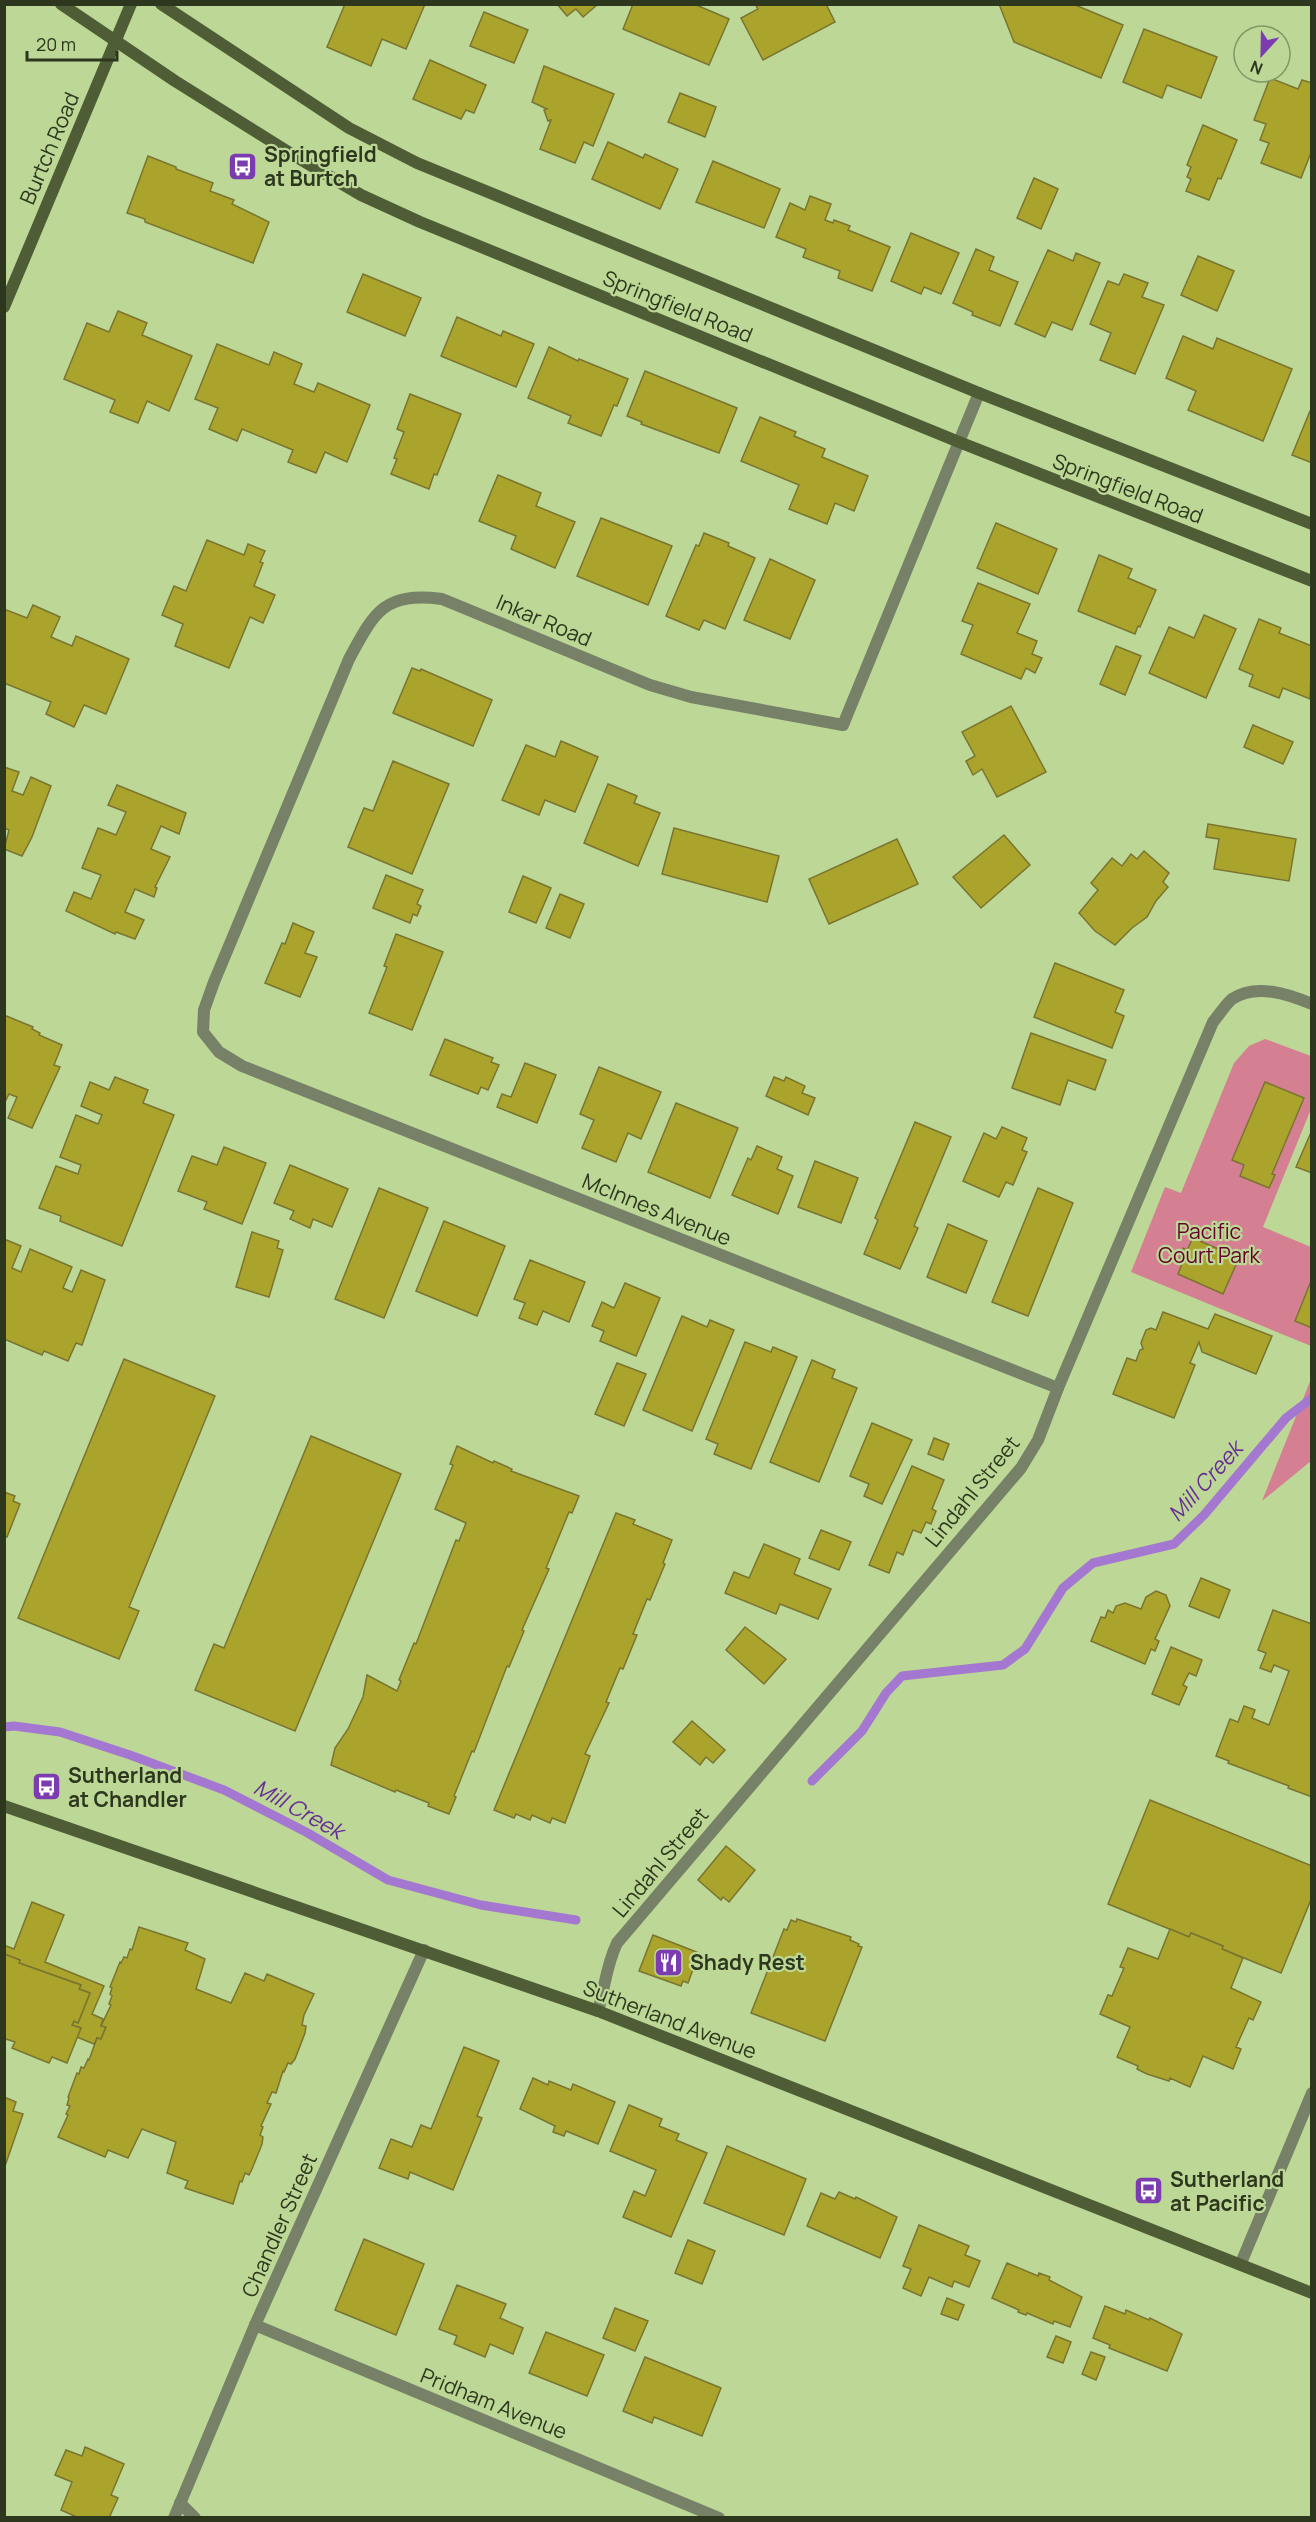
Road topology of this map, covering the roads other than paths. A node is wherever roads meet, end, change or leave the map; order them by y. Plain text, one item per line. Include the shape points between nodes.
1 (61, 4) edge
2 (131, 4) edge
3 (161, 4) edge
4 (115, 40) junction
5 (4, 307) edge
6 (979, 393) junction
7 (959, 442) junction
8 (1311, 524) edge
9 (1311, 581) edge
10 (1311, 1004) edge
11 (242, 1066) joint
12 (1058, 1388) junction
13 (4, 1806) edge
14 (424, 1950) junction
15 (598, 2011) junction
16 (1311, 2093) edge
17 (1241, 2263) junction
18 (1311, 2293) edge
19 (255, 2325) junction
20 (180, 2503) junction
21 (174, 2517) edge
22 (195, 2517) edge
23 (719, 2517) edge

1 - 4 main road, Springfield Road
2 - 4 main road, Burtch Road
3 - 6 main road, Springfield Road via 349,128 417,163
4 - 5 main road, Burtch Road
4 - 7 main road, Springfield Road via 361,195
6 - 7 street, Inkar Road
6 - 8 main road, Springfield Road
7 - 9 main road, Springfield Road
7 - 11 street, Inkar Road via 843,725 691,698 650,685 442,599 416,596 393,601 374,617 349,658 204,1010 203,1032 219,1052
10 - 12 street, Lindahl Street via 1293,996 1257,990 1233,999 1213,1022
11 - 12 street, McInnes Avenue
12 - 15 street, Lindahl Street via 1038,1440 1021,1468 617,1944 608,1962
13 - 14 main road, Sutherland Avenue
14 - 15 main road, Sutherland Avenue
14 - 19 street, Chandler Street
15 - 17 main road, Sutherland Avenue
16 - 17 street
17 - 18 main road, Sutherland Avenue
19 - 20 street, Chandler Street
19 - 23 street, Pridham Avenue
20 - 21 street, Chandler Street
20 - 22 street

